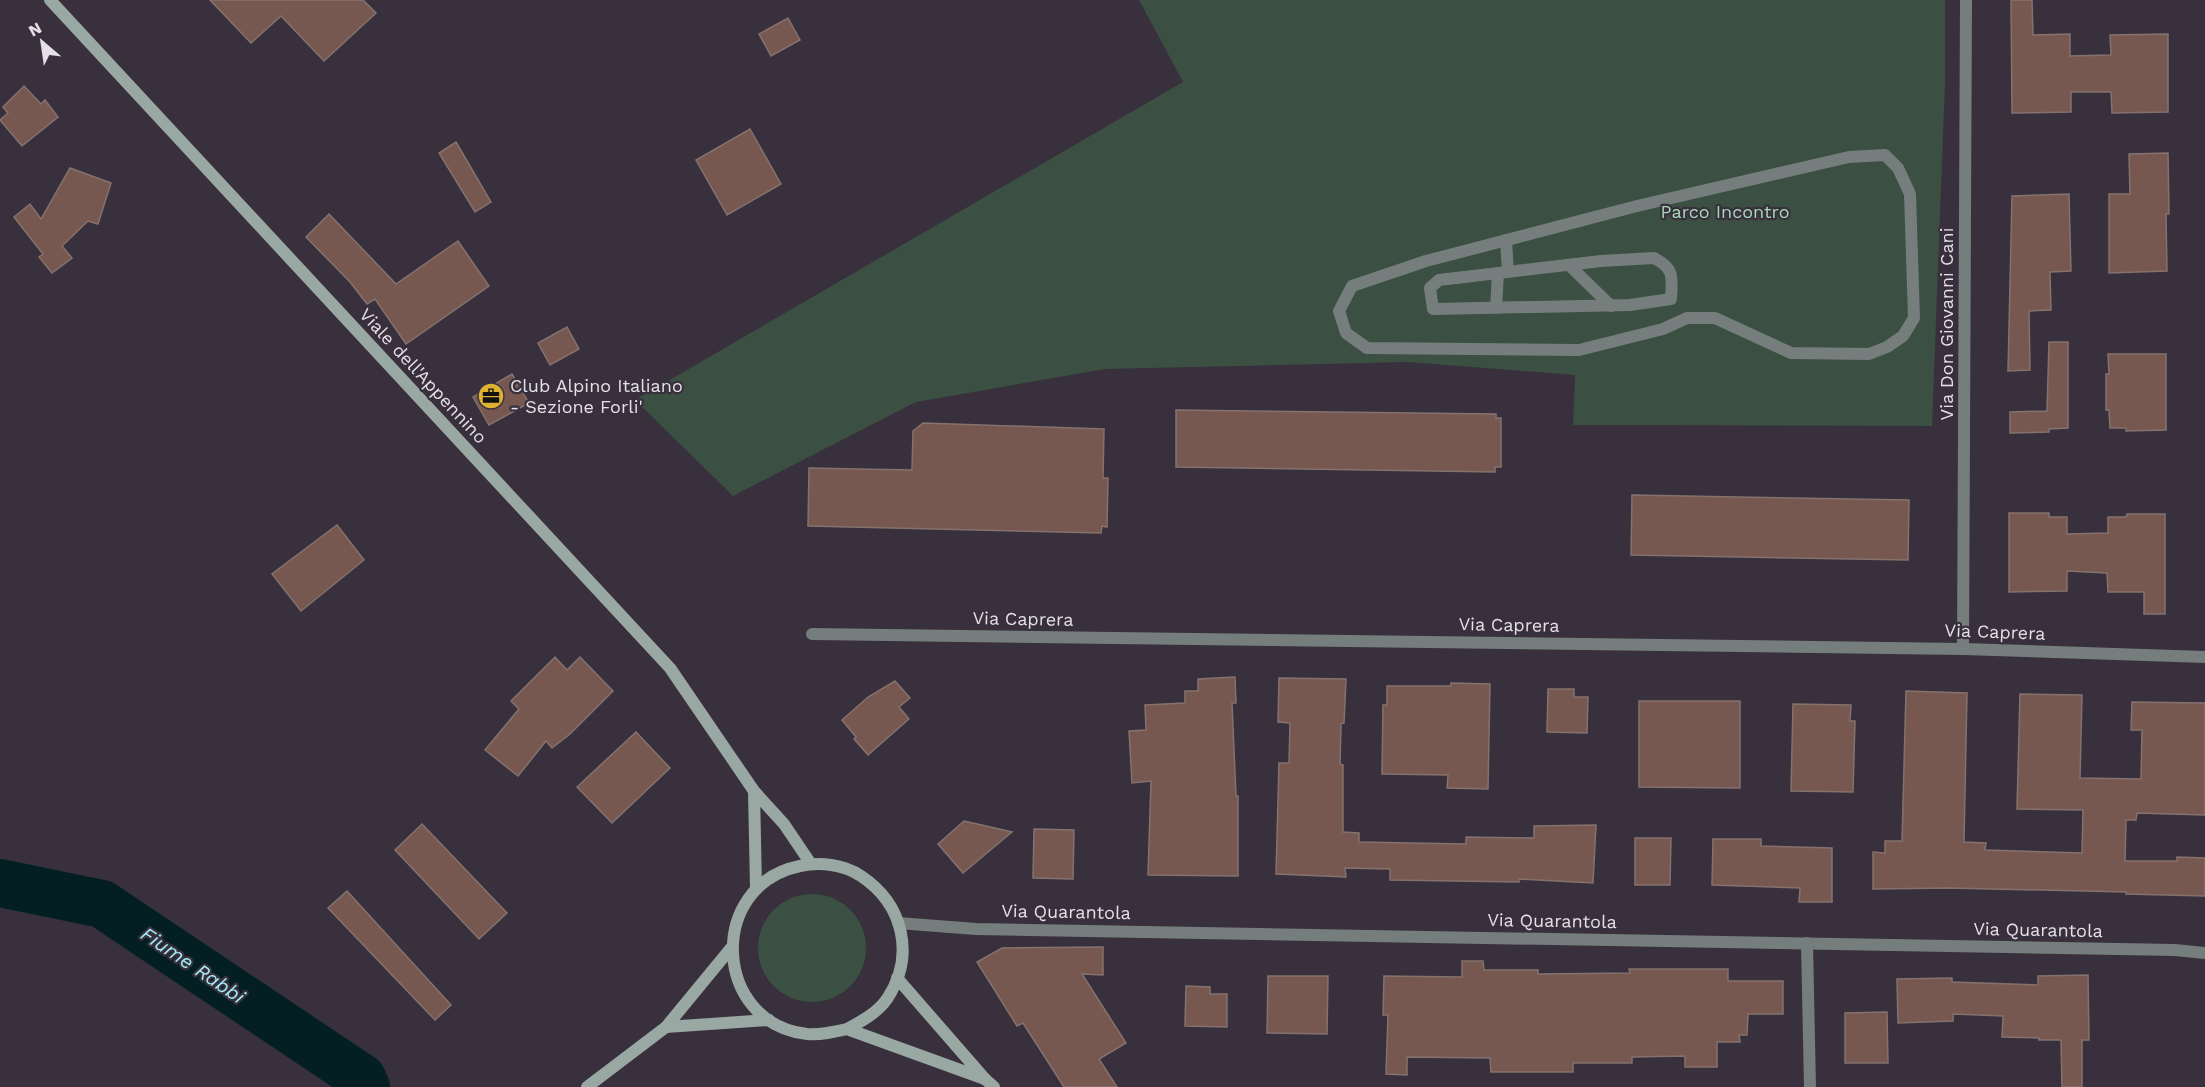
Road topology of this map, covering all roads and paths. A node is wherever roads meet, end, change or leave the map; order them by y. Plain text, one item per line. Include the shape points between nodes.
1 (50, 0) edge
2 (1966, 0) edge
3 (1506, 240) junction
4 (1569, 265) junction
5 (1503, 273) junction
6 (1611, 306) junction
7 (1496, 308) junction
8 (812, 634) dead end
9 (1963, 649) junction
10 (2205, 657) edge
11 (754, 791) junction
12 (811, 864) junction
13 (756, 889) junction
14 (898, 923) junction
15 (1807, 943) junction
16 (731, 948) junction
17 (2205, 953) edge
18 (897, 978) junction
19 (769, 1020) junction
20 (666, 1027) junction
21 (848, 1029) junction
22 (989, 1083) edge
23 (588, 1087) edge
24 (1810, 1087) edge

1 - 11 main road, Viale dell'Appennino via 670,668
2 - 9 street, Via Don Giovanni Cani
3 - 3 street via 1352,286 1339,311 1347,333 1367,348 1579,350 1663,329 1687,318 1715,318 1791,353 1869,354 1903,336 1914,318 1910,194 1898,168 1885,155 1849,157
3 - 5 street
4 - 5 street
4 - 6 street
4 - 6 street via 1654,258 1666,264 1672,276 1671,299
5 - 7 street
5 - 7 street via 1439,280 1430,288 1433,309
6 - 7 street
8 - 9 street, Via Caprera
9 - 10 street, Via Caprera
11 - 12 main road, Viale dell'Appennino via 784,824
11 - 13 main road
12 - 13 main road via 772,876
12 - 14 main road via 834,865 855,872 889,902
13 - 16 main road via 743,906
14 - 15 street, Via Quarantola via 976,929
14 - 18 main road via 902,960
15 - 17 street, Via Quarantola
15 - 24 street
16 - 19 main road via 735,975 748,1000
16 - 20 main road
18 - 21 main road via 886,1000 869,1017
18 - 22 main road
19 - 20 main road
19 - 21 main road via 807,1034
20 - 23 main road
21 - 22 main road

